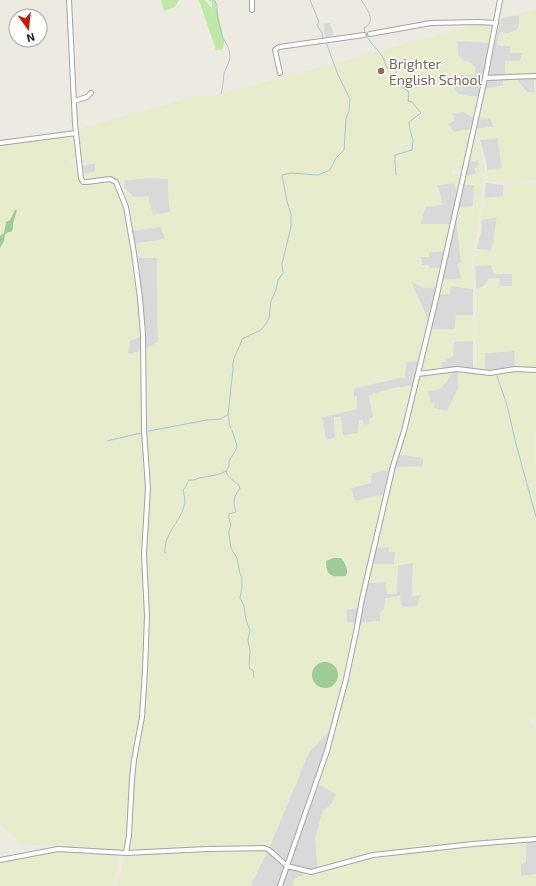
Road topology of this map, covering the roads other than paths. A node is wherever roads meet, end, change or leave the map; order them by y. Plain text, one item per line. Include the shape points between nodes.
1 (69, 0) edge
2 (252, 0) edge
3 (500, 0) edge
4 (252, 10) dead end
5 (496, 23) junction
6 (370, 34) dead end
7 (364, 35) dead end
8 (280, 73) dead end
9 (536, 76) edge
10 (485, 78) junction
11 (91, 93) dead end
12 (74, 101) junction
13 (76, 133) junction
14 (0, 143) edge
15 (536, 370) edge
16 (418, 374) junction
17 (536, 839) edge
18 (126, 853) junction
19 (0, 860) edge
20 (287, 866) junction
21 (280, 886) edge

1 - 12 street
2 - 4 street
3 - 5 street
5 - 6 street via 431,24
5 - 10 street
7 - 8 street via 279,47 275,50
9 - 10 street
10 - 16 street
11 - 12 street
12 - 13 street
13 - 14 street
13 - 18 street via 83,182 110,179 116,182 126,207 143,334 144,430 148,488 144,554 147,616 142,717 134,760
15 - 16 street via 515,369 490,373 457,369
16 - 20 street via 393,466 329,744
17 - 20 street via 373,855 311,872
18 - 19 street via 58,850
18 - 20 street via 264,848
20 - 21 street

